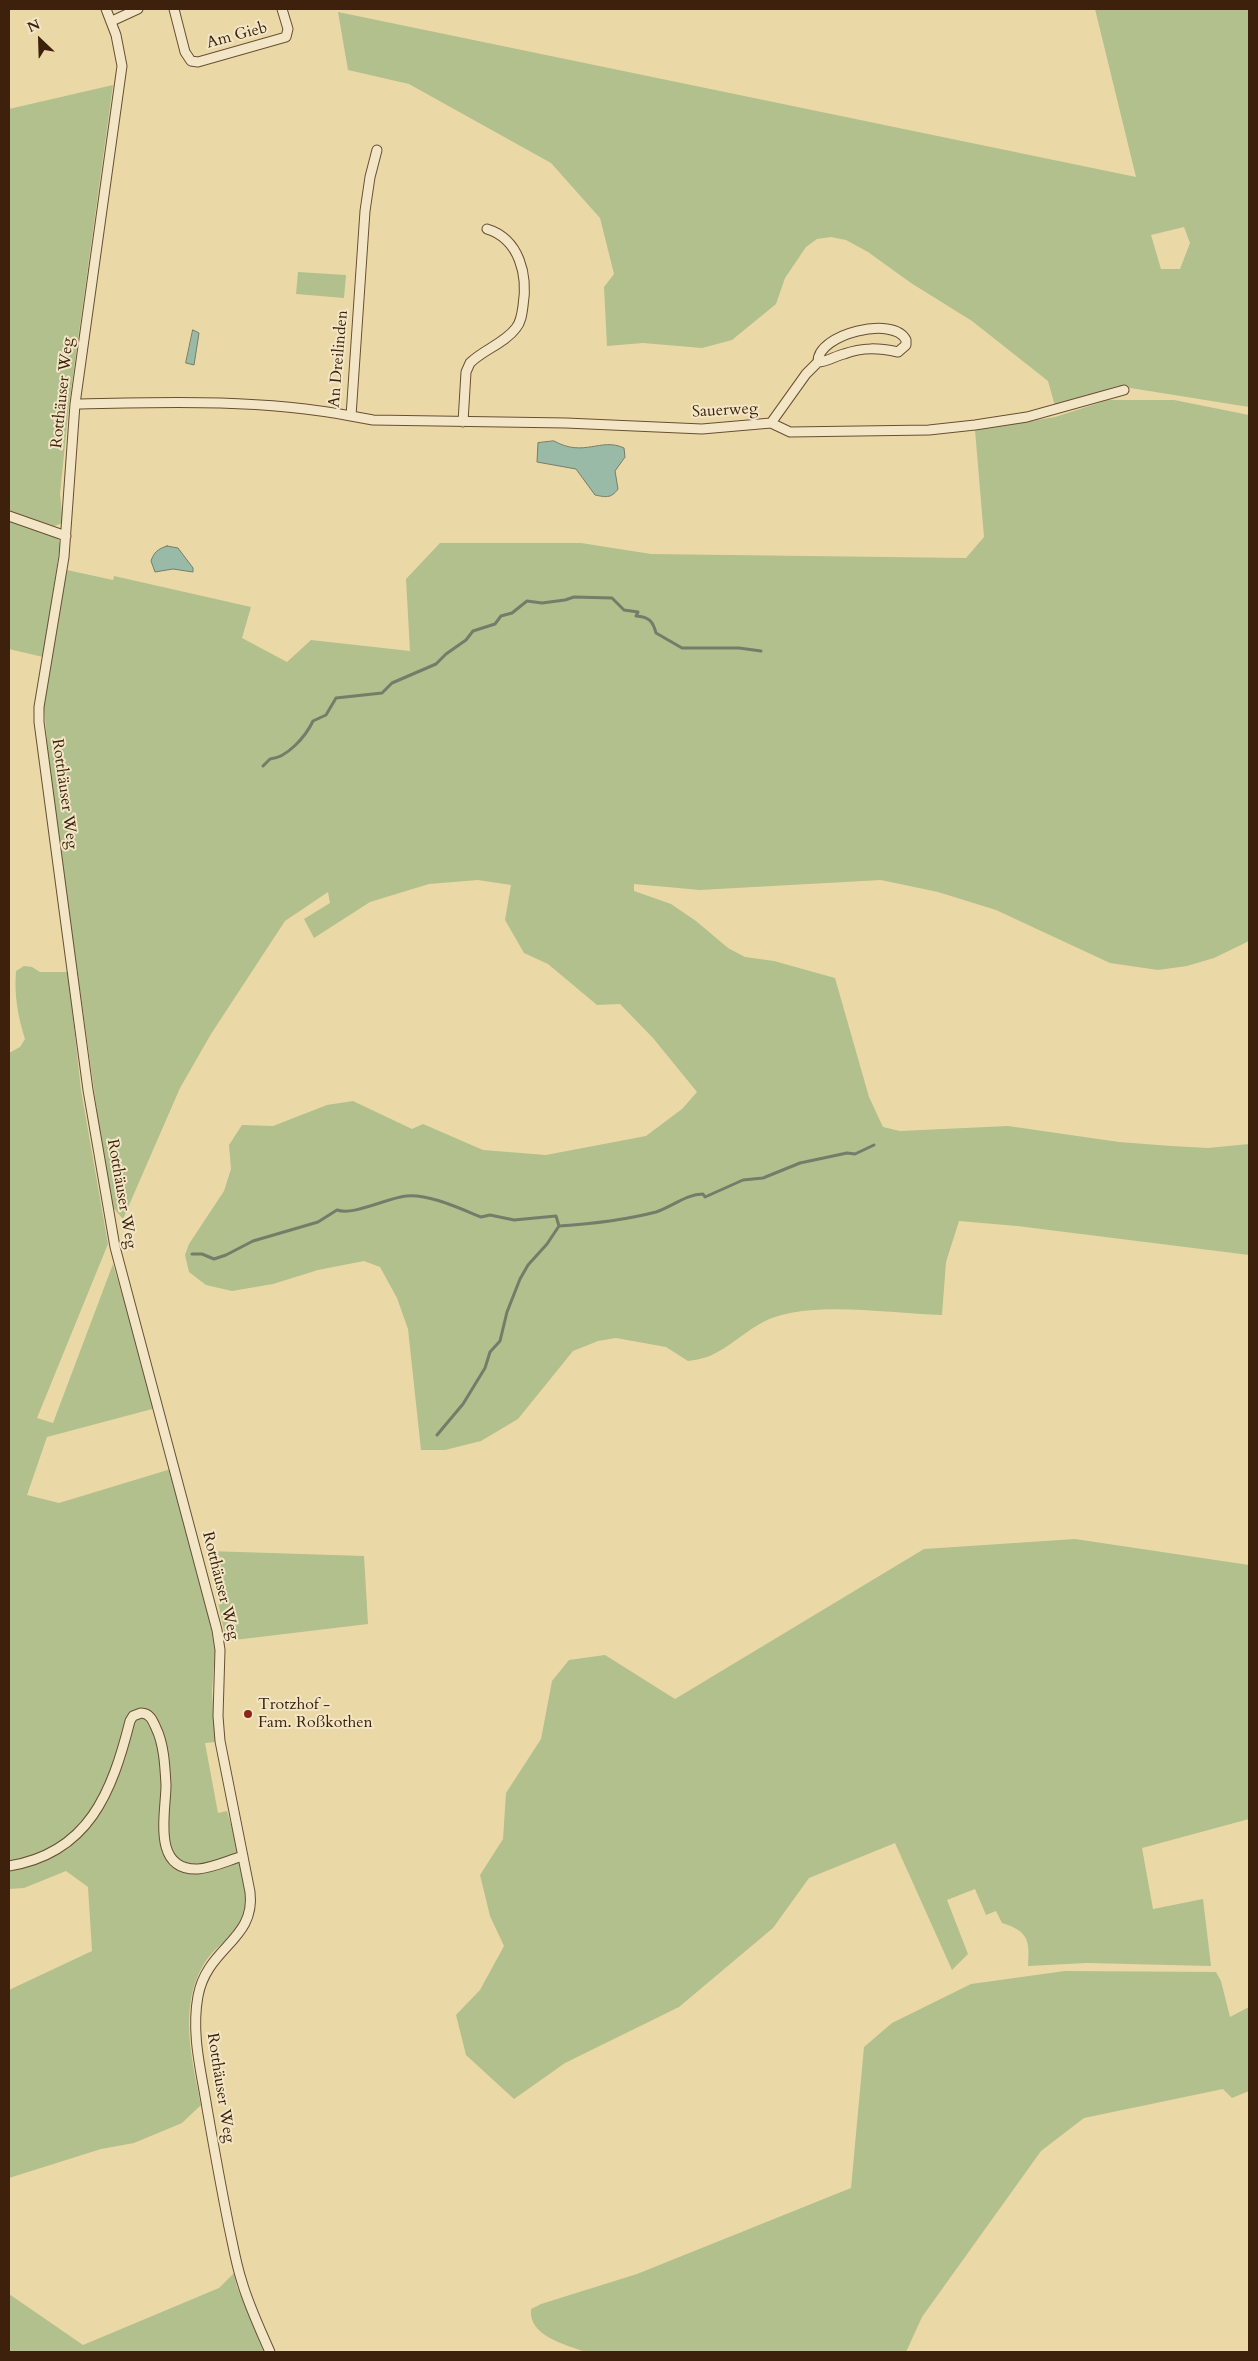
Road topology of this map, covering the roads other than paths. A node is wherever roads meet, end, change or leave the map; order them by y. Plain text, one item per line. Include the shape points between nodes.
1 (106, 9) edge
2 (138, 9) edge
3 (174, 9) edge
4 (282, 9) edge
5 (112, 21) junction
6 (377, 150) dead end
7 (487, 229) dead end
8 (818, 362) junction
9 (1124, 390) dead end
10 (75, 404) junction
11 (351, 416) junction
12 (463, 422) junction
13 (771, 423) junction
14 (9, 516) edge
15 (66, 536) junction
16 (243, 1856) junction
17 (9, 1866) edge
18 (270, 2352) edge

1 - 5 street, Rotthäuser Weg
2 - 5 street
3 - 4 street, Am Gieb via 188,59 198,62 286,38 288,29
5 - 10 street, Rotthäuser Weg via 122,66
6 - 11 street, An Dreilinden via 365,211
7 - 12 street via 496,232 516,252 523,272 524,299 516,328 470,363 466,372
8 - 8 street via 869,348 898,352 906,345 906,340 901,333 885,329 851,332 828,346 818,357
8 - 13 street
9 - 13 street, Sauerweg via 1027,417 928,430 790,432
10 - 11 street, An Dreilinden via 213,401 309,408
10 - 15 street, Rotthäuser Weg
11 - 12 street, Sauerweg via 373,420
12 - 13 street, Sauerweg via 702,429
14 - 15 street
15 - 16 street, Rotthäuser Weg via 39,722 85,1071 115,1247 217,1630 220,1741
16 - 17 street via 198,1869 184,1867 170,1855 162,1830 166,1786 163,1754 155,1725 148,1715 141,1712 130,1721 119,1764 81,1831 56,1851
16 - 18 street, Rotthäuser Weg via 251,1910 246,1926 212,1961 204,1976 197,2001 196,2053 238,2270

